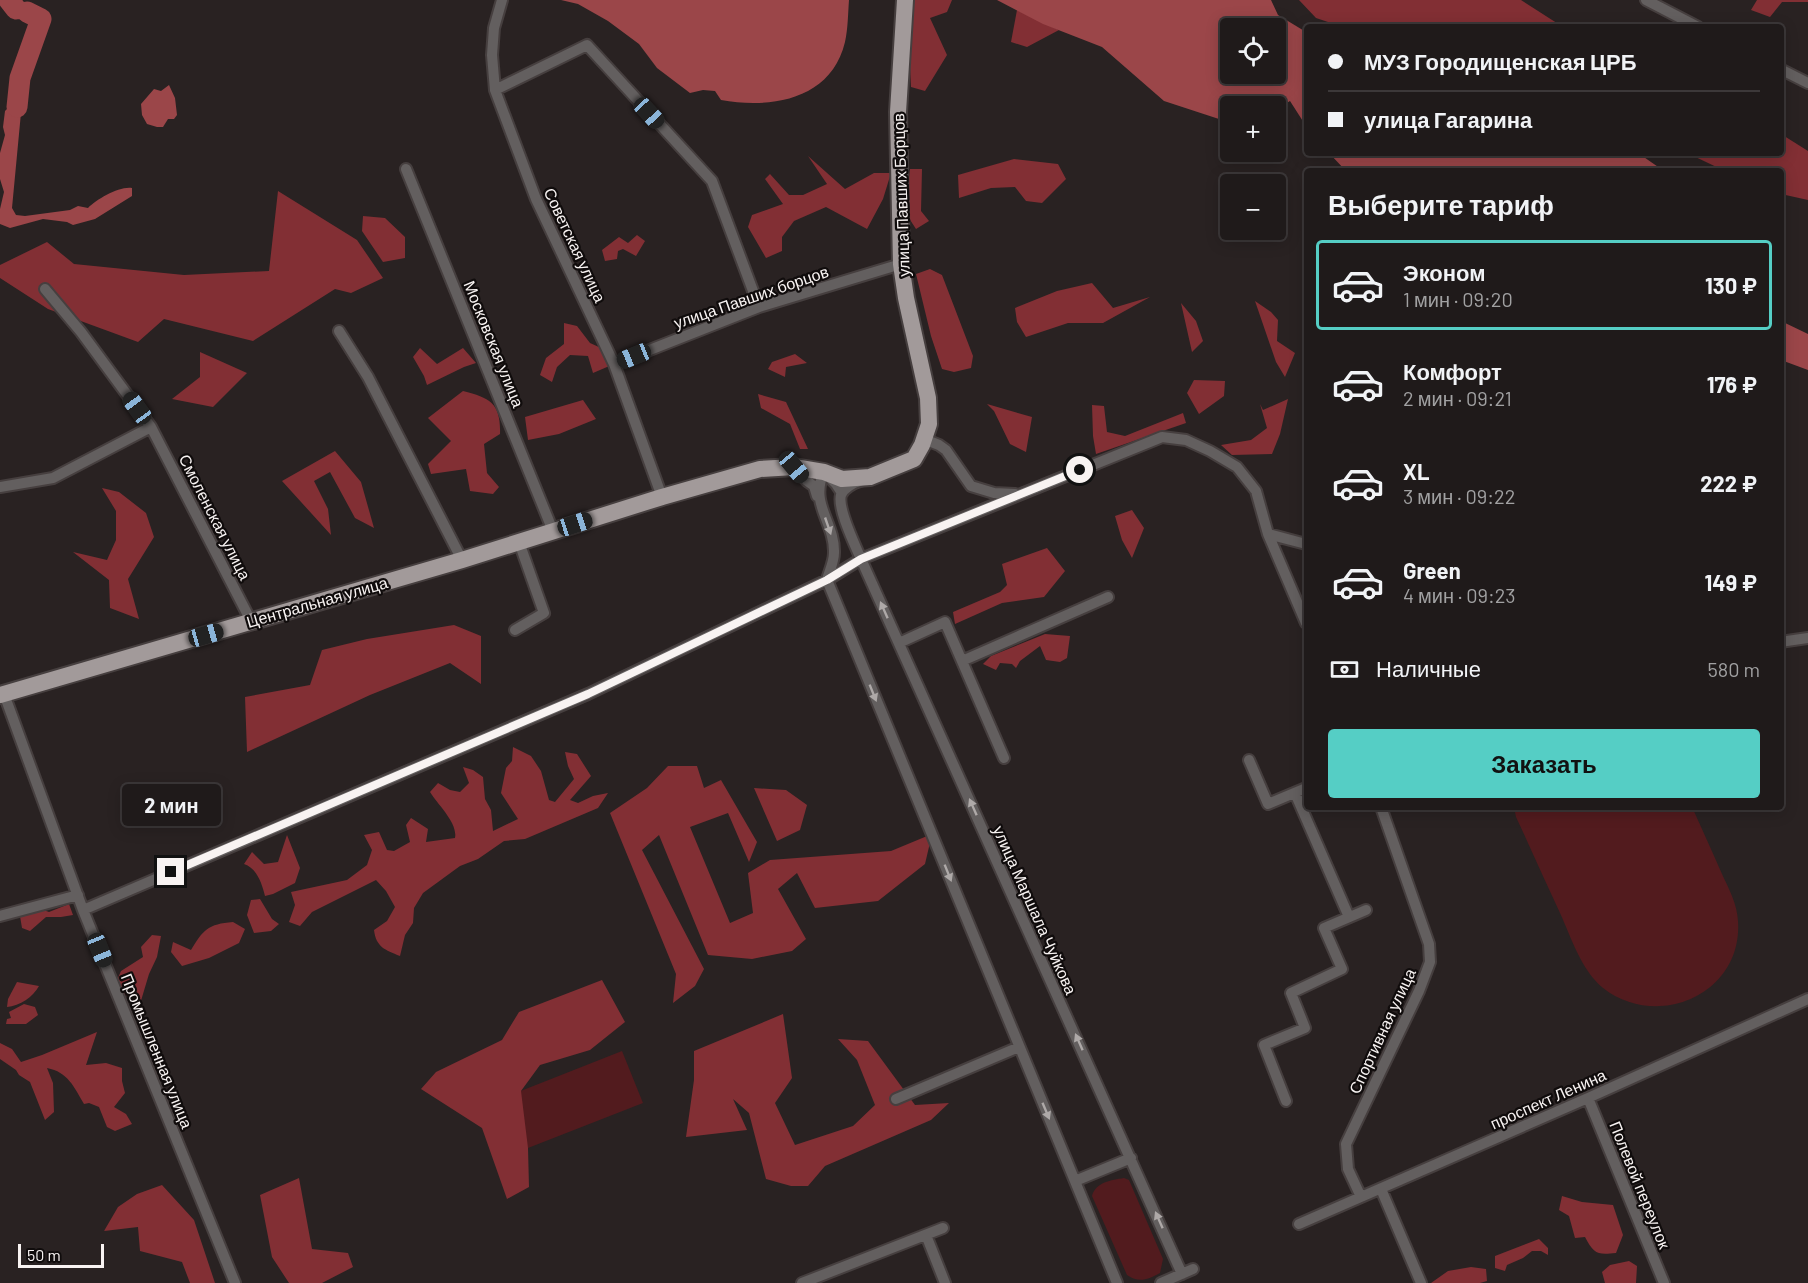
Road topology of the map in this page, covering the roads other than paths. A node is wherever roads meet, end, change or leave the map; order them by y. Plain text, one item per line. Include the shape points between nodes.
1 (502, 0) edge
2 (905, 0) edge
3 (1646, 0) edge
4 (1692, 24) edge
5 (1784, 71) edge
6 (1808, 83) edge
7 (495, 90) junction
8 (406, 169) dead end
9 (901, 264) junction
10 (45, 289) dead end
11 (759, 307) junction
12 (339, 331) dead end
13 (614, 364) junction
14 (151, 427) junction
15 (926, 431) junction
16 (794, 467) junction
17 (824, 472) junction
18 (870, 477) junction
19 (0, 487) edge
20 (842, 493) junction
21 (1018, 494) junction
22 (662, 497) junction
23 (818, 498) junction
24 (553, 531) junction
25 (1268, 534) junction
26 (519, 542) junction
27 (1304, 543) edge
28 (861, 559) junction
29 (462, 560) junction
30 (827, 580) junction
31 (1107, 597) dead end
32 (1304, 618) edge
33 (251, 621) junction
34 (515, 630) dead end
35 (1808, 638) edge
36 (1784, 641) edge
37 (899, 643) junction
38 (962, 661) junction
39 (2, 694) edge
40 (1004, 758) dead end
41 (1249, 760) dead end
42 (1304, 789) edge
43 (1295, 793) junction
44 (1382, 810) edge
45 (78, 895) junction
46 (83, 910) junction
47 (1366, 910) dead end
48 (0, 916) edge
49 (1349, 917) junction
50 (1808, 999) edge
51 (1019, 1047) junction
52 (1588, 1098) junction
53 (896, 1099) dead end
54 (1286, 1101) dead end
55 (1131, 1158) junction
56 (1075, 1181) junction
57 (1381, 1189) junction
58 (1361, 1197) junction
59 (1299, 1224) dead end
60 (943, 1228) dead end
61 (926, 1235) junction
62 (1193, 1269) dead end
63 (1182, 1274) junction
64 (235, 1283) edge
65 (802, 1283) edge
66 (945, 1283) edge
67 (1118, 1283) edge
68 (1161, 1283) edge
69 (1421, 1283) edge
70 (1664, 1283) edge

1 - 7 street, Советская улица via 492,55
2 - 9 main road, улица Павших Борцов via 898,112
3 - 4 street
5 - 6 street
7 - 11 street via 587,45 712,181
7 - 13 street, Советская улица via 536,199
8 - 24 street, Московская улица
9 - 11 street, улица Павших борцов
9 - 15 main road, улица Павших Борцов via 928,398
10 - 14 street, Смоленская улица
11 - 13 street, улица Павших борцов
12 - 29 street via 368,376
13 - 22 street, Советская улица
14 - 19 street via 53,478
14 - 33 street, Смоленская улица
15 - 18 main road, Центральная улица via 914,459
15 - 21 street via 946,450 971,486 994,493
16 - 17 main road, Центральная улица
16 - 22 main road, Центральная улица via 760,469
16 - 23 street via 814,486
17 - 18 main road, Центральная улица via 842,479
17 - 20 street
17 - 23 street
18 - 20 street via 852,483
20 - 28 street, улица Маршала Чуйкова via 840,504
21 - 25 street via 1162,437 1186,440 1237,467 1256,491
21 - 28 street
22 - 24 main road, Центральная улица
23 -> 30 street via 834,554
24 - 26 main road, Центральная улица
25 - 27 street
25 - 32 street
26 - 29 main road, Центральная улица
26 - 34 street via 544,613
28 - 30 street
37 -> 28 street, улица Маршала Чуйкова
29 - 33 main road, Центральная улица
30 - 46 street via 588,694
30 -> 51 street
31 - 38 street
33 - 39 main road, Центральная улица
35 - 36 street
37 - 38 street via 945,622
55 -> 37 street, улица Маршала Чуйкова
38 - 40 street
39 - 45 street, Промышленная улица
41 - 43 street via 1268,804
42 - 43 street
43 - 49 street
44 - 58 street, Спортивная улица via 1429,944 1430,962 1346,1144 1348,1169
45 - 46 street, Промышленная улица
45 - 48 street
46 - 64 street, Промышленная улица
47 - 49 street
49 - 54 street via 1324,928 1342,969 1291,993 1305,1028 1264,1045
50 - 52 street, проспект Ленина
51 - 53 street
51 -> 56 street
52 - 57 street, проспект Ленина
52 - 70 street, Полевой переулок
55 - 56 street
63 -> 55 street, улица Маршала Чуйкова
56 - 67 street
57 - 58 street, проспект Ленина
57 - 69 street
58 - 59 street, проспект Ленина
60 - 61 street
61 - 65 street
61 - 66 street
62 - 63 street
63 - 68 street

